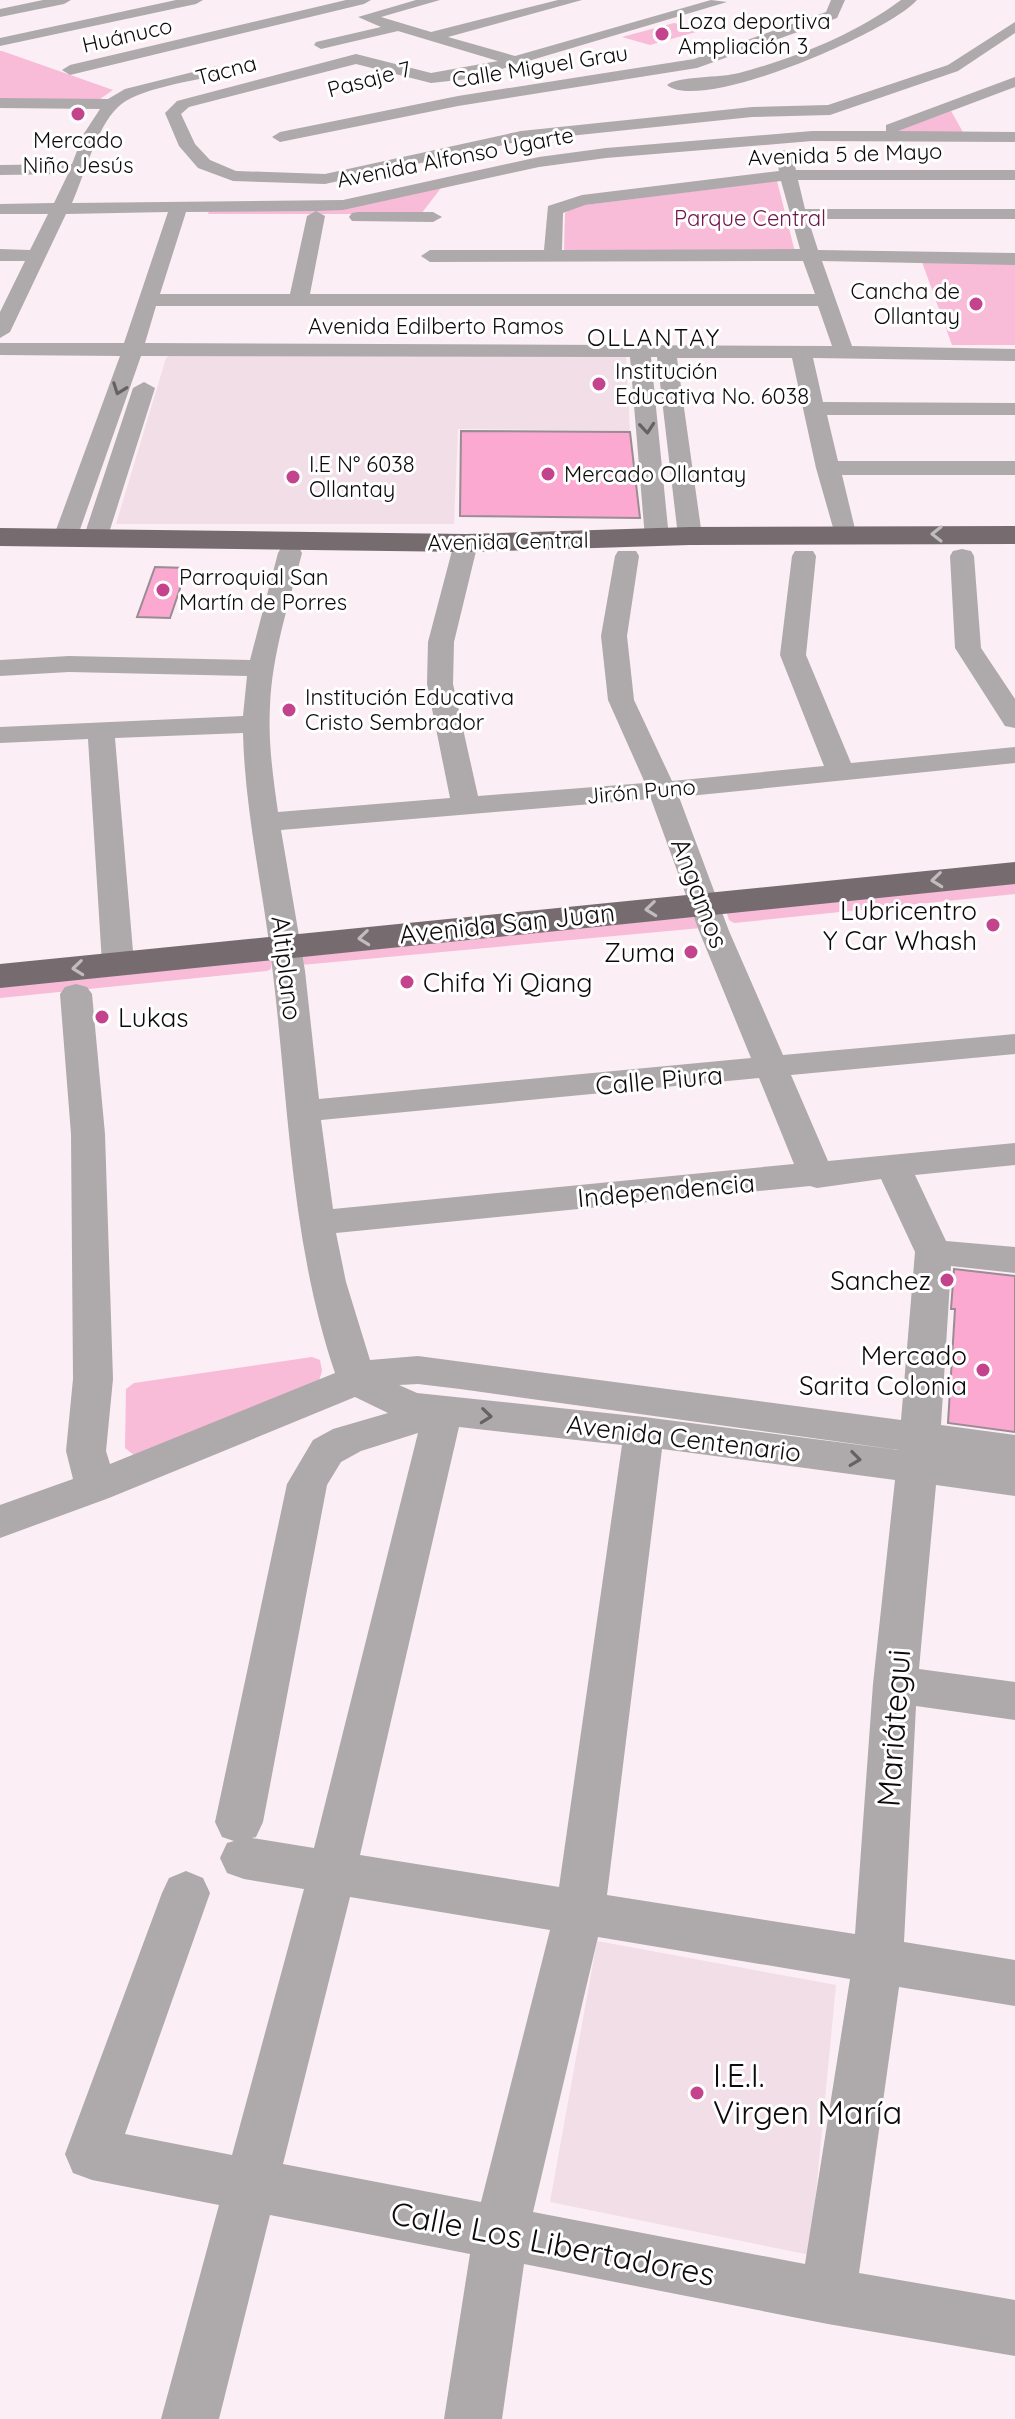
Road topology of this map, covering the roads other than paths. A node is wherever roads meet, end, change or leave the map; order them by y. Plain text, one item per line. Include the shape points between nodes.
1 (64, 0) edge
2 (196, 0) edge
3 (364, 0) edge
4 (433, 0) edge
5 (575, 0) edge
6 (711, 0) edge
7 (910, 0) edge
8 (344, 4) edge
9 (494, 4) dead end
10 (840, 5) edge
11 (272, 8) dead end
12 (645, 8) dead end
13 (150, 10) junction
14 (788, 10) dead end
15 (0, 13) edge
16 (523, 13) junction
17 (677, 14) junction
18 (298, 17) junction
19 (363, 17) junction
20 (717, 23) dead end
21 (75, 26) junction
22 (1015, 26) edge
23 (398, 27) junction
24 (799, 28) junction
25 (742, 29) dead end
26 (227, 34) junction
27 (100, 35) dead end
28 (431, 36) junction
29 (600, 36) junction
30 (773, 37) junction
31 (251, 41) dead end
32 (0, 43) edge
33 (126, 43) dead end
34 (628, 44) dead end
35 (302, 50) dead end
36 (656, 51) dead end
37 (151, 52) junction
38 (586, 54) junction
39 (28, 55) dead end
40 (515, 61) junction
41 (697, 63) junction
42 (228, 68) dead end
43 (489, 68) junction
44 (968, 72) junction
45 (637, 74) junction
46 (1013, 82) edge
47 (545, 88) junction
48 (409, 90) dead end
49 (737, 90) junction
50 (131, 92) junction
51 (458, 101) junction
52 (367, 102) dead end
53 (0, 103) edge
54 (111, 104) junction
55 (647, 104) dead end
56 (956, 105) junction
57 (1000, 105) dead end
58 (830, 110) junction
59 (752, 112) junction
60 (672, 120) junction
61 (596, 128) junction
62 (313, 130) junction
63 (281, 132) junction
64 (521, 136) junction
65 (868, 136) junction
66 (1015, 137) edge
67 (780, 138) junction
68 (339, 142) dead end
69 (296, 147) dead end
70 (364, 154) dead end
71 (320, 160) dead end
72 (389, 166) junction
73 (79, 169) junction
74 (0, 170) edge
75 (354, 175) junction
76 (790, 175) junction
77 (1015, 175) edge
78 (457, 181) junction
79 (0, 209) edge
80 (57, 210) junction
81 (186, 212) junction
82 (797, 214) junction
83 (1015, 214) edge
84 (316, 216) junction
85 (0, 255) edge
86 (811, 255) junction
87 (38, 256) junction
88 (553, 256) junction
89 (430, 257) junction
90 (1015, 259) edge
91 (149, 300) junction
92 (171, 300) junction
93 (299, 300) junction
94 (826, 300) junction
95 (0, 332) edge
96 (133, 348) junction
97 (157, 348) junction
98 (0, 349) edge
99 (640, 351) junction
100 (666, 351) junction
101 (801, 352) junction
102 (844, 352) junction
103 (1015, 355) edge
104 (816, 408) junction
105 (1015, 409) edge
106 (105, 428) junction
107 (131, 430) junction
108 (827, 468) junction
109 (1015, 468) edge
110 (844, 533) junction
111 (1015, 535) edge
112 (690, 536) junction
113 (0, 537) edge
114 (65, 538) junction
115 (657, 538) junction
116 (95, 539) junction
117 (0, 549) edge
118 (465, 549) junction
119 (290, 553) junction
120 (627, 556) junction
121 (804, 556) junction
122 (962, 556) junction
123 (1015, 557) edge
124 (0, 668) edge
125 (262, 668) junction
126 (1015, 720) edge
127 (255, 724) junction
128 (101, 730) junction
129 (0, 735) edge
130 (1015, 755) edge
131 (840, 771) junction
132 (662, 790) junction
133 (466, 805) junction
134 (266, 822) junction
135 (1015, 873) edge
136 (1015, 901) edge
137 (709, 917) junction
138 (287, 959) junction
139 (118, 963) junction
140 (0, 976) edge
141 (76, 994) junction
142 (0, 1001) edge
143 (1015, 1044) edge
144 (771, 1070) junction
145 (302, 1111) junction
146 (1015, 1154) edge
147 (893, 1167) junction
148 (817, 1176) junction
149 (316, 1223) junction
150 (933, 1252) junction
151 (1015, 1260) edge
152 (358, 1382) junction
153 (443, 1411) junction
154 (644, 1432) junction
155 (1015, 1450) edge
156 (918, 1452) junction
157 (1015, 1480) edge
158 (95, 1487) junction
159 (0, 1522) edge
160 (895, 1684) junction
161 (1015, 1701) edge
162 (332, 1874) junction
163 (186, 1893) dead end
164 (579, 1914) junction
165 (877, 1961) junction
166 (1015, 1983) edge
167 (251, 2184) junction
168 (501, 2232) junction
169 (828, 2296) junction
170 (1015, 2328) edge
171 (190, 2419) edge
172 (473, 2419) edge

1 - 15 street
2 - 13 street
3 - 8 street, Huánuco
4 - 19 street
5 - 16 street
6 - 17 street via 720,2
7 - 49 street via 894,15 768,68
8 - 18 street, Huánuco
8 - 19 street
9 - 16 street
10 - 24 street, Calle Miguel Grau via 832,15
11 - 18 street
12 - 17 street
13 - 21 street
13 - 26 street
14 - 24 street via 789,21
16 - 28 street
17 - 20 street
17 - 29 street
18 - 26 street, Huánuco
19 - 23 street
21 - 27 street
21 - 32 street
22 - 44 street
23 - 28 street
23 - 35 street
24 - 30 street, Calle Miguel Grau
25 - 30 street
26 - 31 street
26 - 37 street, Huánuco
28 - 40 street
29 - 34 street
29 - 38 street
30 - 41 street, Calle Miguel Grau
32 - 39 street
33 - 37 street
36 - 41 street
37 - 50 street, Huánuco via 63,68
38 - 40 street, Pasaje 7 via 553,42
38 - 45 street
40 - 43 street, Pasaje 7
41 - 45 street, Calle Miguel Grau
42 - 50 street
43 - 48 street, Pasaje 7
43 - 75 street, Tacna via 431,78 361,58 193,101 173,113 187,146 204,164 233,176
44 - 46 street
44 - 58 street
45 - 47 street, Calle Miguel Grau
46 - 56 street
47 - 49 street
47 - 51 street, Calle Miguel Grau
47 - 61 street
49 - 58 street
49 - 59 street
50 - 54 street
51 - 62 street, Calle Miguel Grau
51 - 64 street
52 - 63 street, Pasaje 7
53 - 54 street
54 - 73 street via 91,135
55 - 60 street
56 - 57 street
56 - 65 street
58 - 59 street
59 - 60 street
60 - 61 street
61 - 64 street
62 - 63 street, Calle Miguel Grau
62 - 68 street
63 - 69 street
64 - 72 street
65 - 66 street, Avenida Alfonso Ugarte
65 - 67 street, Avenida Alfonso Ugarte
67 - 76 street
67 - 78 street, Avenida Alfonso Ugarte via 553,160
70 - 72 street
71 - 75 street
72 - 75 street
73 - 74 street
73 - 80 street
76 - 77 street, Avenida 5 de Mayo
76 - 82 street
76 - 88 street, Avenida 5 de Mayo via 582,200 554,210
78 - 81 street, Avenida Alfonso Ugarte via 343,205
78 - 89 street via 441,197
79 - 80 street, Avenida Alfonso Ugarte
80 - 81 street, Avenida Alfonso Ugarte
80 - 87 street
81 - 84 street
81 - 91 street
81 - 92 street
82 - 83 street
82 - 86 street
84 - 89 street
84 - 93 street
85 - 87 street
86 - 88 street
86 - 90 street
86 - 94 street
87 - 95 street
88 - 89 street
89 - 93 street
89 - 94 street
91 - 92 street
91 - 96 street
92 - 93 street
92 - 97 street
94 - 102 street
96 - 97 street, Avenida Edilberto Ramos
96 - 98 street, Avenida Edilberto Ramos
96 -> 106 street
97 - 99 street, Avenida Edilberto Ramos
97 - 107 street
99 - 100 street, Avenida Edilberto Ramos
99 -> 115 street
100 - 101 street, Avenida Edilberto Ramos
100 - 112 street
101 - 102 street, Avenida Edilberto Ramos
101 - 104 street
102 - 103 street, Avenida Edilberto Ramos
104 - 105 street
104 - 108 street
106 - 107 street
106 - 114 street
107 - 116 street
108 - 109 street
108 - 110 street
111 -> 110 main road, Avenida Central
110 - 112 main road, Avenida Central
112 - 115 main road, Avenida Central
113 - 114 main road, Avenida Central
114 - 116 main road, Avenida Central
115 - 118 main road, Avenida Central
116 - 118 main road, Avenida Central
117 - 119 main road, Avenida Central
118 - 119 main road, Avenida Central
118 - 120 main road, Avenida Central
118 - 133 street via 441,642 440,684
119 - 125 street, Altiplano
120 - 121 main road, Avenida Central
120 - 132 street, Angamos via 614,636 621,700
121 - 122 main road, Avenida Central
121 - 131 street via 793,655
122 - 123 main road, Avenida Central
122 - 126 street via 968,648
124 - 125 street
125 - 127 street, Altiplano
127 - 128 street
127 - 134 street, Altiplano
128 - 129 street
128 - 139 street
130 - 131 street, Jirón Puno
131 - 132 street, Jirón Puno
132 - 133 street, Jirón Puno
132 - 137 street, Angamos
133 - 134 street, Jirón Puno
134 - 138 street, Altiplano
135 -> 137 main road, Avenida San Juan
136 - 137 main road, Avenida San Juan
137 - 138 main road, Avenida San Juan
137 - 144 street, Angamos
138 - 139 main road, Avenida San Juan
138 - 141 main road, Avenida San Juan
138 - 145 street, Altiplano
139 -> 140 main road, Avenida San Juan
141 - 142 main road, Avenida San Juan
141 - 158 street via 88,1134 93,1379 86,1451
143 - 144 street, Calle Piura
144 - 145 street, Calle Piura
144 - 148 street, Angamos
145 - 149 street, Altiplano
146 - 147 street, Independencia
147 - 148 street, Independencia
147 - 150 street, Mariátegui
148 - 149 street, Independencia
149 - 152 street, Altiplano via 344,1346
150 - 151 street
150 - 156 street, Mariátegui
152 - 153 street, Avenida Centenario via 411,1407
152 - 156 street, Avenida Centenario via 380,1371 418,1370
152 - 158 street, Avenida Centenario
153 -> 154 street, Avenida Centenario
153 - 162 street
153 - 162 street via 347,1440 327,1451 307,1484 241,1840
154 -> 156 street, Avenida Centenario
154 - 164 street
155 - 156 street, Avenida Centenario
156 - 157 street, Avenida Centenario
156 - 160 street, Mariátegui
158 - 159 street, Avenida Centenario
160 - 161 street
160 - 165 street, Mariátegui
162 - 164 street
162 - 167 street
163 - 167 street, Calle Los Libertadores via 92,2154
164 - 165 street
164 - 168 street
165 - 166 street
165 - 169 street, Mariátegui
167 - 168 street, Calle Los Libertadores
167 - 171 street
168 - 169 street, Calle Los Libertadores
168 - 172 street
169 - 170 street, Calle Los Libertadores

